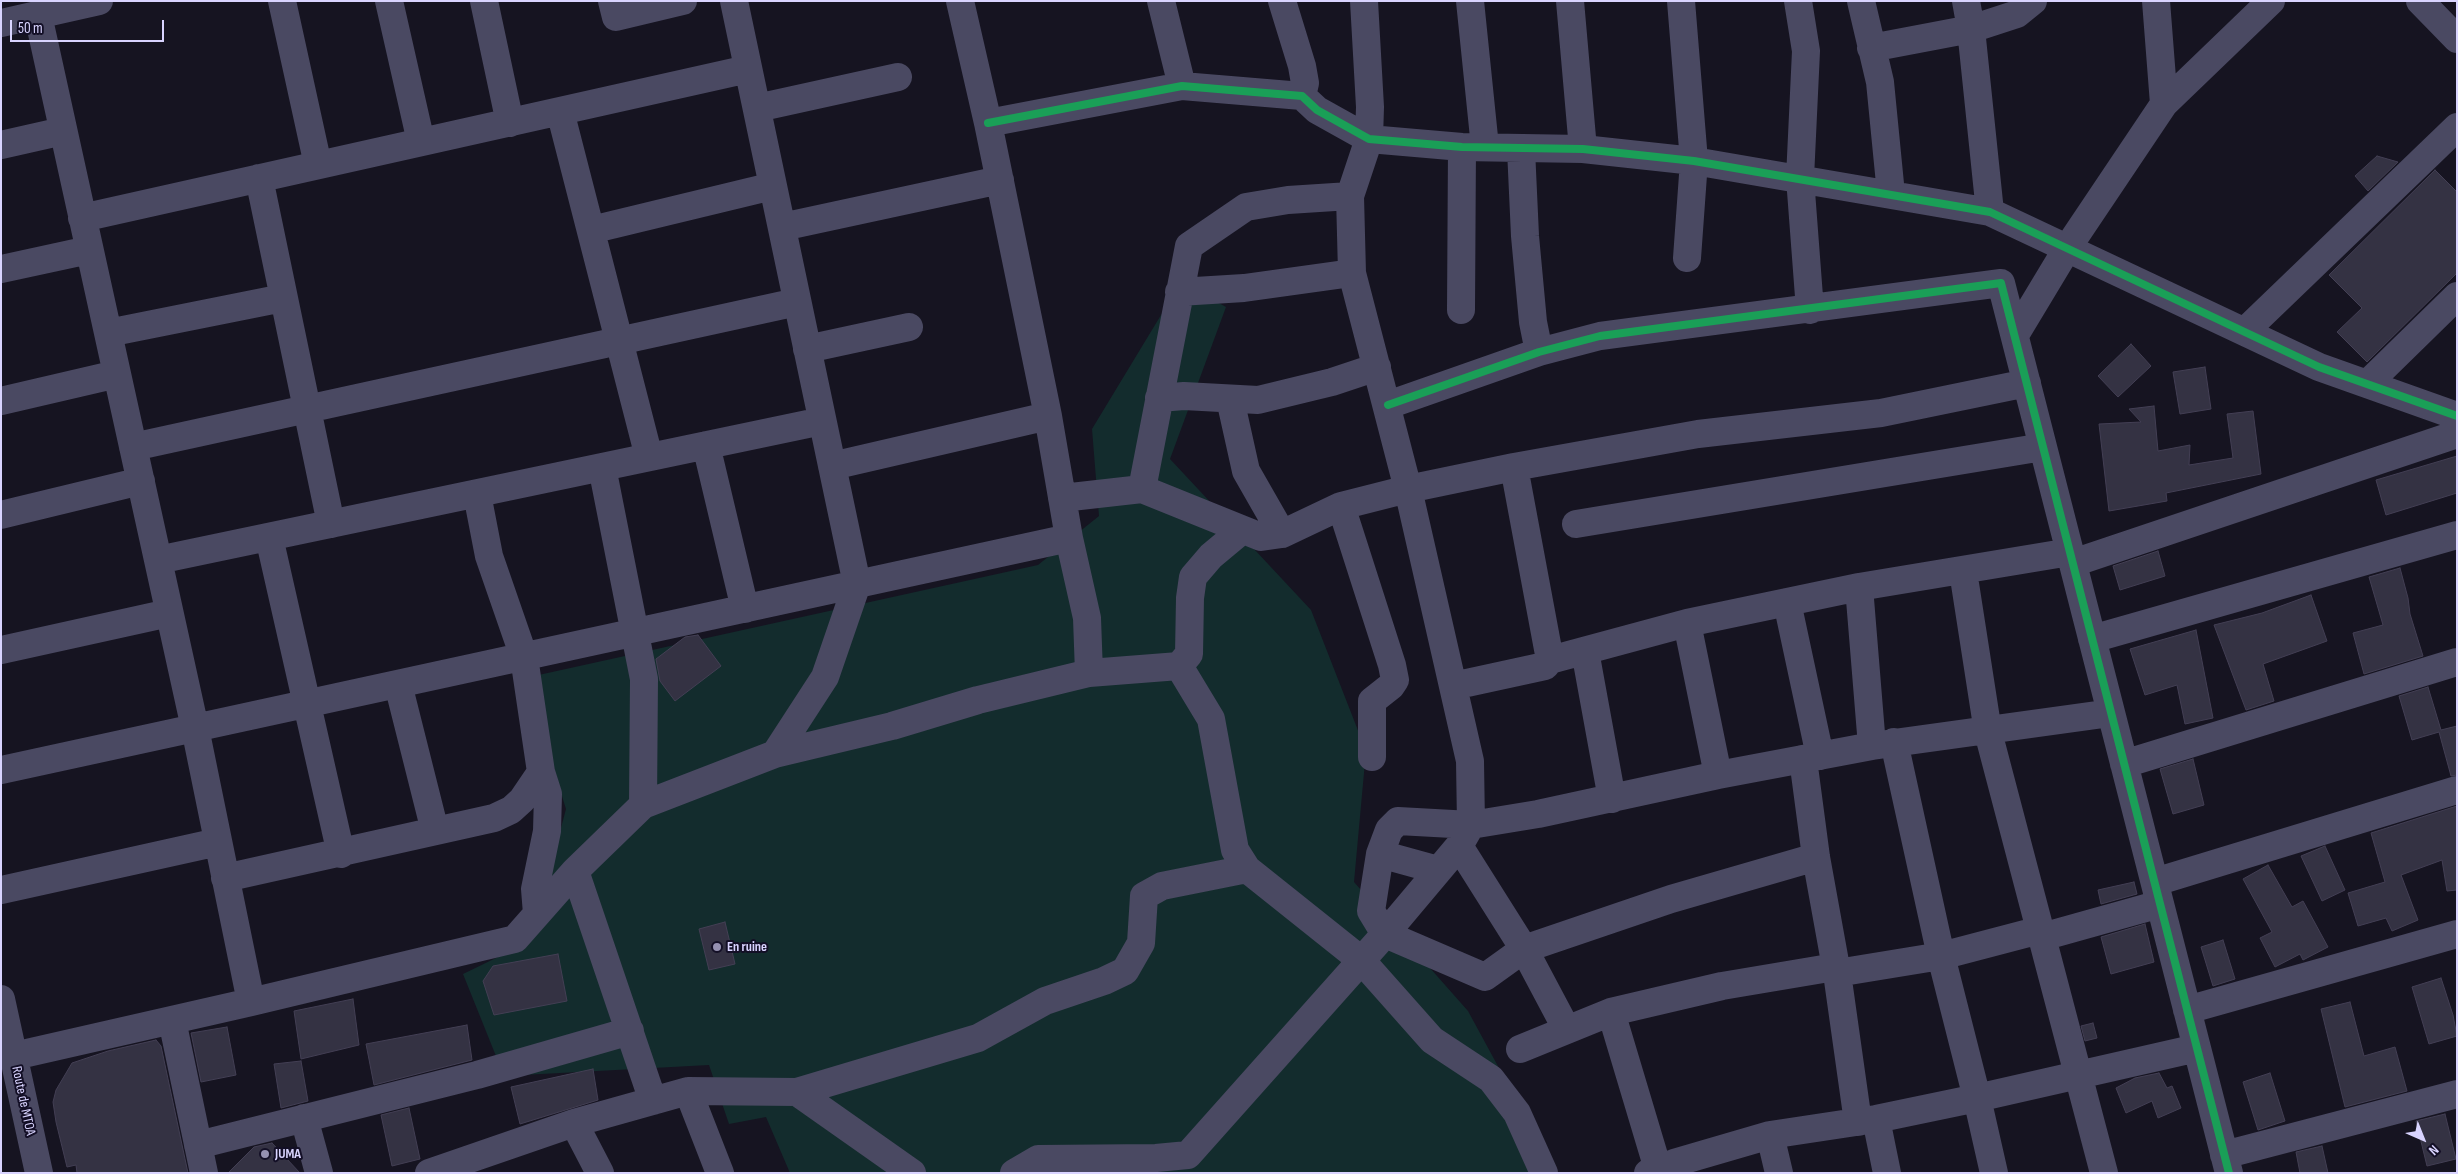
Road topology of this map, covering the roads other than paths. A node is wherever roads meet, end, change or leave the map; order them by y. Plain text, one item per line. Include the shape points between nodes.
1 (282, 1) edge
2 (389, 1) edge
3 (484, 1) edge
4 (612, 1) edge
5 (683, 1) edge
6 (734, 1) edge
7 (960, 1) edge
8 (1161, 1) edge
9 (1282, 1) edge
10 (1364, 1) edge
11 (1470, 1) edge
12 (1570, 1) edge
13 (1681, 1) edge
14 (1798, 1) edge
15 (1861, 1) edge
16 (1966, 1) edge
17 (2033, 1) edge
18 (2156, 1) edge
19 (2271, 1) edge
20 (2420, 1) edge
21 (83, 3) edge
22 (38, 15) junction
23 (1, 23) edge
24 (1971, 29) junction
25 (2457, 40) edge
26 (1871, 48) junction
27 (748, 69) junction
28 (898, 77) dead end
29 (1182, 86) junction
30 (1302, 96) junction
31 (2164, 104) junction
32 (756, 108) junction
33 (560, 111) junction
34 (510, 123) junction
35 (988, 123) junction
36 (2457, 127) edge
37 (63, 131) junction
38 (1369, 139) junction
39 (422, 142) junction
40 (1, 144) edge
41 (1474, 147) junction
42 (1521, 149) junction
43 (1583, 149) junction
44 (1694, 161) junction
45 (318, 165) junction
46 (259, 178) junction
47 (1800, 178) junction
48 (1000, 180) junction
49 (773, 186) junction
50 (1892, 194) junction
51 (1350, 196) junction
52 (1990, 212) junction
53 (82, 218) junction
54 (782, 226) junction
55 (591, 230) junction
56 (2068, 247) junction
57 (90, 250) junction
58 (1687, 258) dead end
59 (1, 269) edge
60 (1352, 273) junction
61 (1178, 292) junction
62 (2457, 296) edge
63 (283, 298) junction
64 (797, 302) junction
65 (1461, 310) dead end
66 (1810, 310) junction
67 (909, 327) dead end
68 (2245, 331) junction
69 (108, 333) junction
70 (2015, 335) junction
71 (619, 341) junction
72 (807, 349) junction
73 (1539, 352) junction
74 (1377, 367) junction
75 (117, 374) junction
76 (2027, 383) junction
77 (2367, 384) junction
78 (1159, 398) junction
79 (1230, 399) junction
80 (1, 402) edge
81 (1388, 405) junction
82 (306, 409) junction
83 (1048, 416) junction
84 (2457, 416) edge
85 (822, 421) junction
86 (2457, 434) edge
87 (706, 445) junction
88 (133, 447) junction
89 (2043, 447) junction
90 (649, 457) junction
91 (832, 466) junction
92 (1514, 467) junction
93 (602, 468) junction
94 (140, 481) junction
95 (1142, 489) junction
96 (1408, 489) junction
97 (477, 494) junction
98 (1062, 498) junction
99 (1341, 506) junction
100 (1, 515) edge
101 (331, 524) junction
102 (1576, 524) dead end
103 (1241, 531) junction
104 (1282, 534) junction
105 (2457, 534) edge
106 (269, 537) junction
107 (1069, 538) junction
108 (2072, 558) junction
109 (158, 560) junction
110 (1963, 571) junction
111 (857, 584) junction
112 (1859, 587) junction
113 (1786, 602) junction
114 (745, 609) junction
115 (169, 613) junction
116 (1687, 623) junction
117 (634, 632) junction
118 (2092, 640) junction
119 (1, 650) edge
120 (1585, 651) junction
121 (524, 657) junction
122 (1550, 660) junction
123 (2457, 662) edge
124 (1179, 666) junction
125 (1089, 673) junction
126 (398, 684) junction
127 (1453, 686) junction
128 (307, 704) junction
129 (2111, 713) junction
130 (195, 728) junction
131 (1988, 732) junction
132 (1883, 744) junction
133 (775, 754) junction
134 (1372, 757) dead end
135 (1812, 758) junction
136 (2124, 764) junction
137 (1, 770) edge
138 (540, 772) junction
139 (1718, 775) junction
140 (2457, 790) edge
141 (1612, 799) junction
142 (643, 804) junction
143 (436, 831) junction
144 (1465, 836) junction
145 (218, 842) junction
146 (341, 854) junction
147 (1380, 854) junction
148 (1816, 857) junction
149 (1247, 869) junction
150 (1438, 870) junction
151 (575, 871) junction
152 (225, 878) junction
153 (1, 890) edge
154 (2157, 893) junction
155 (537, 914) junction
156 (1385, 934) junction
157 (2041, 934) junction
158 (2457, 934) edge
159 (1524, 950) junction
160 (1941, 956) junction
161 (1360, 960) junction
162 (1836, 970) junction
163 (1, 999) edge
164 (250, 1002) junction
165 (2187, 1010) junction
166 (1611, 1012) junction
167 (172, 1020) junction
168 (1567, 1030) junction
169 (630, 1031) junction
170 (2197, 1048) junction
171 (1520, 1049) dead end
172 (14, 1056) junction
173 (2079, 1074) junction
174 (688, 1091) junction
175 (797, 1092) junction
176 (2457, 1094) edge
177 (1978, 1098) junction
178 (653, 1101) junction
179 (304, 1118) junction
180 (1867, 1120) junction
181 (574, 1124) junction
182 (1770, 1135) junction
183 (198, 1145) junction
184 (2226, 1164) edge
185 (1664, 1169) edge
186 (39, 1173) edge
187 (204, 1173) edge
188 (319, 1173) edge
189 (429, 1173) edge
190 (600, 1173) edge
191 (720, 1173) edge
192 (912, 1173) edge
193 (1014, 1173) edge
194 (1544, 1173) edge
195 (1779, 1173) edge
196 (1886, 1173) edge
197 (1994, 1173) edge
198 (2104, 1173) edge

1 - 45 street
2 - 39 street
3 - 34 street
4 - 5 street via 616,18
6 - 27 street
7 - 35 street
8 - 29 street
9 - 30 street via 1302,66 1305,83
10 - 38 street
11 - 41 street
12 - 43 street
13 - 44 street
14 - 47 street via 1806,50
15 - 26 street
16 - 24 street
17 - 24 street via 2017,14
18 - 31 street
19 - 31 street
20 - 25 street
21 - 22 street
22 - 23 street
22 - 37 street
24 - 26 street
24 - 52 street
26 - 50 street via 1880,82
27 - 32 street
27 - 33 street
28 - 32 street
29 - 30 street
29 - 35 street
30 - 38 street via 1317,110
31 - 56 street
32 - 49 street
33 - 34 street
33 - 55 street
34 - 39 street
35 - 48 street
36 - 68 street
37 - 40 street
37 - 53 street
38 - 41 street
38 - 51 street
39 - 45 street
41 - 42 street
41 - 65 street
42 - 43 street
42 - 73 street via 1525,236
43 - 44 street
44 - 47 street
44 - 58 street
45 - 46 street
46 - 53 street
46 - 63 street
47 - 50 street
47 - 66 street
48 - 54 street
48 - 83 street
49 - 54 street
49 - 55 street
50 - 52 street
51 - 60 street
51 - 61 street via 1288,200 1246,208 1189,246
52 - 56 street
53 - 57 street
54 - 64 street
55 - 71 street
56 - 68 street
56 - 70 street
57 - 59 street
57 - 69 street
60 - 61 street via 1244,288
60 - 74 street
61 - 78 street
62 - 77 street
63 - 69 street
63 - 82 street
64 - 71 street
64 - 72 street
66 - 70 street via 2001,283
66 - 73 street via 1600,336
67 - 72 street
68 - 77 street via 2319,367
69 - 75 street
70 - 76 street
71 - 82 street
71 - 90 street
72 - 85 street
73 - 81 street
74 - 79 street via 1258,400
74 - 81 street
75 - 80 street
75 - 88 street
76 - 89 street
76 - 92 street via 1881,413 1698,434
77 - 84 street
78 - 79 street
78 - 95 street
79 - 104 street via 1246,471
81 - 96 street
82 - 88 street
82 - 101 street
83 - 91 street
83 - 98 street
85 - 87 street
85 - 91 street
86 - 108 street
87 - 90 street
87 - 114 street
88 - 94 street
89 - 102 street
89 - 108 street
90 - 93 street
91 - 111 street
92 - 96 street
92 - 122 street
93 - 97 street
93 - 117 street
94 - 100 street
94 - 109 street
95 - 98 street
95 - 103 street
96 - 99 street
96 - 127 street
97 - 101 street
97 - 121 street via 489,556
98 - 107 street
99 - 104 street
99 - 134 street via 1395,680 1372,701
101 - 106 street
103 - 104 street via 1261,537
103 - 124 street via 1193,577 1189,654
105 - 118 street
106 - 109 street
106 - 128 street
107 - 111 street
107 - 125 street via 1087,618
108 - 110 street
108 - 118 street
109 - 115 street
110 - 112 street
110 - 131 street
111 - 114 street
111 - 133 street via 825,677
112 - 113 street
112 - 132 street
113 - 116 street
113 - 135 street
114 - 117 street
115 - 119 street
115 - 130 street
116 - 120 street
116 - 139 street
117 - 121 street
117 - 142 street via 644,679
118 - 129 street
120 - 122 street
120 - 141 street
121 - 126 street
121 - 138 street
122 - 127 street via 1545,666
123 - 136 street
124 - 125 street
124 - 149 street via 1211,719 1235,850
125 - 133 street
126 - 128 street
126 - 143 street
127 - 144 street via 1470,760
128 - 130 street
128 - 146 street
129 - 131 street
129 - 136 street
130 - 137 street
130 - 145 street
131 - 132 street
131 - 157 street
132 - 135 street
132 - 160 street
133 - 142 street
135 - 139 street
135 - 148 street
136 - 154 street
138 - 143 street via 532,787 511,810 494,818
138 - 155 street via 548,794 549,814 535,889
139 - 141 street
140 - 154 street
141 - 144 street
142 - 151 street
143 - 146 street
144 - 147 street via 1398,821 1389,830
144 - 150 street
144 - 159 street
145 - 152 street
145 - 153 street
146 - 152 street
147 - 150 street
147 - 156 street via 1371,910
148 - 159 street via 1671,898
148 - 162 street
149 - 161 street
149 - 175 street via 1162,886 1144,896 1141,943 1125,970 1104,981 1045,1001 978,1038
150 - 156 street
151 - 155 street
151 - 169 street
152 - 164 street
154 - 157 street
154 - 165 street
155 - 164 street via 515,939
156 - 159 street via 1485,977
156 - 161 street
157 - 160 street
157 - 173 street
158 - 165 street
159 - 168 street
160 - 162 street
160 - 177 street
161 - 193 street via 1188,1156 1038,1159
161 - 194 street via 1432,1040 1491,1079 1517,1114
162 - 166 street via 1722,986
162 - 180 street
163 - 172 street, Route de MTOA
164 - 167 street
165 - 170 street
166 - 168 street
166 - 185 street
167 - 172 street
167 - 183 street
168 - 171 street
169 - 178 street
169 - 179 street via 478,1075
170 - 173 street
170 - 184 street
172 - 186 street, Route de MTOA
173 - 177 street
173 - 198 street
174 - 175 street
174 - 178 street
174 - 191 street
175 - 192 street
176 - 184 street
177 - 180 street
177 - 197 street
178 - 181 street
179 - 183 street
179 - 188 street
180 - 182 street
180 - 196 street
181 - 189 street
181 - 190 street
182 - 185 street
182 - 195 street
183 - 187 street

